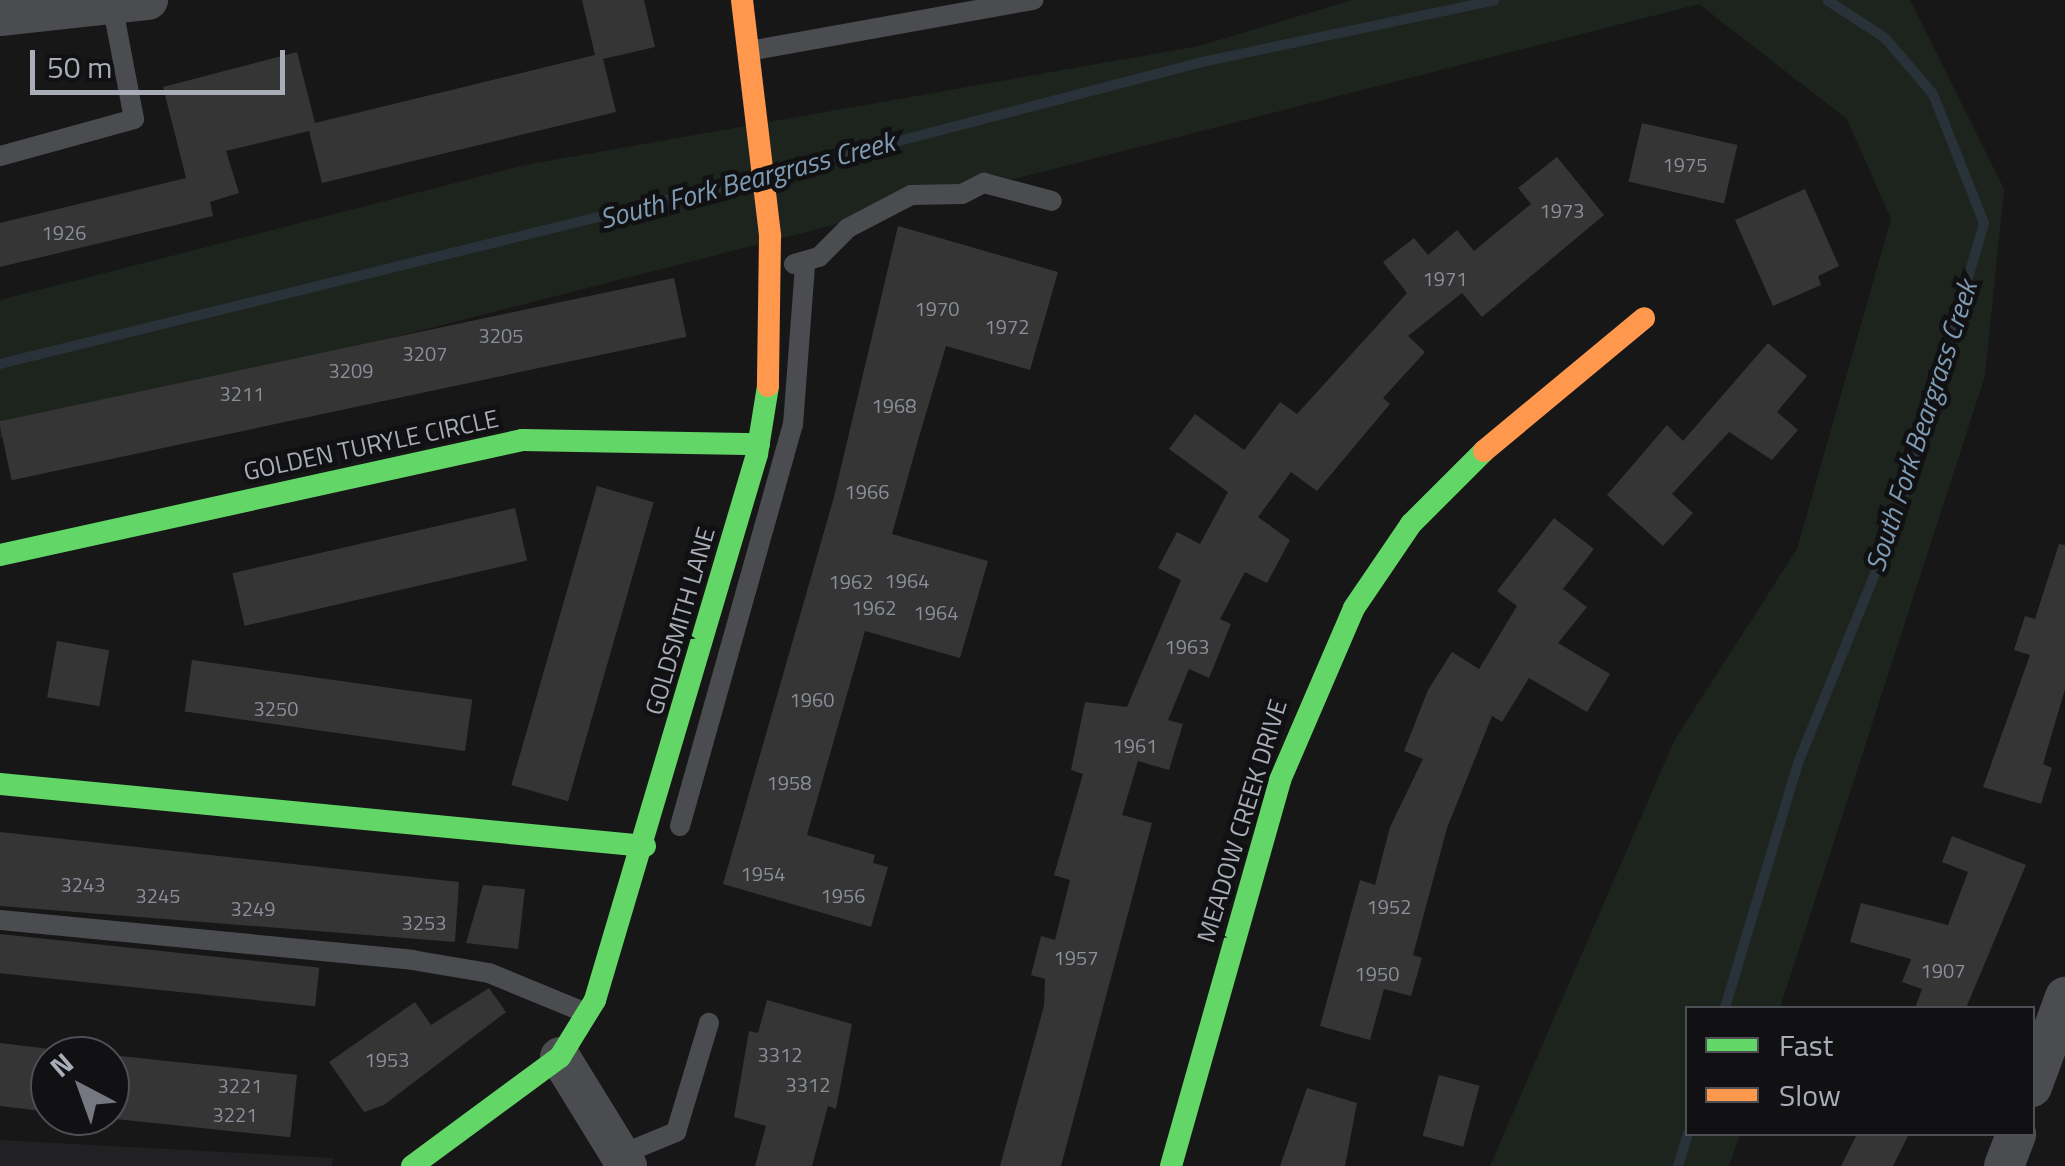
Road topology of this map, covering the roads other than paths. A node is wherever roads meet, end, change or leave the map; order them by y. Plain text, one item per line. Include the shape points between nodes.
1 (742, 0) edge
2 (1033, 0) edge
3 (131, 4) edge
4 (0, 16) edge
5 (747, 52) junction
6 (0, 156) edge
7 (1052, 200) dead end
8 (772, 263) junction
9 (805, 264) junction
10 (1644, 318) dead end
11 (758, 444) junction
12 (0, 555) edge
13 (0, 784) edge
14 (674, 845) dead end
15 (645, 846) junction
16 (646, 916) dead end
17 (0, 920) edge
18 (622, 922) junction
19 (2065, 997) edge
20 (588, 1014) junction
21 (709, 1023) dead end
22 (560, 1058) junction
23 (2035, 1079) edge
24 (2015, 1136) edge
25 (624, 1160) edge
26 (412, 1166) edge
27 (1171, 1166) edge
28 (2004, 1166) edge

1 - 5 street, GOLDSMITH LANE
2 - 5 lane
3 - 4 street
3 - 6 lane via 134,119
5 - 8 street, GOLDSMITH LANE
7 - 9 lane via 984,183 962,194 911,195 848,228
8 - 9 lane
8 - 11 street, GOLDSMITH LANE via 770,376
9 - 14 lane via 793,425
10 - 27 street, MEADOW CREEK DRIVE via 1462,469 1411,524 1354,608 1280,780
11 - 12 street, GOLDEN TURYLE CIRCLE via 522,440
11 - 15 street, GOLDSMITH LANE
13 - 15 street
15 - 18 street, GOLDSMITH LANE
16 - 18 lane
17 - 20 lane via 489,972
18 - 20 street, GOLDSMITH LANE
19 - 23 street
20 - 22 street, GOLDSMITH LANE
21 - 25 lane via 676,1132
22 - 25 street
22 - 26 street, GOLDSMITH LANE
24 - 28 street

